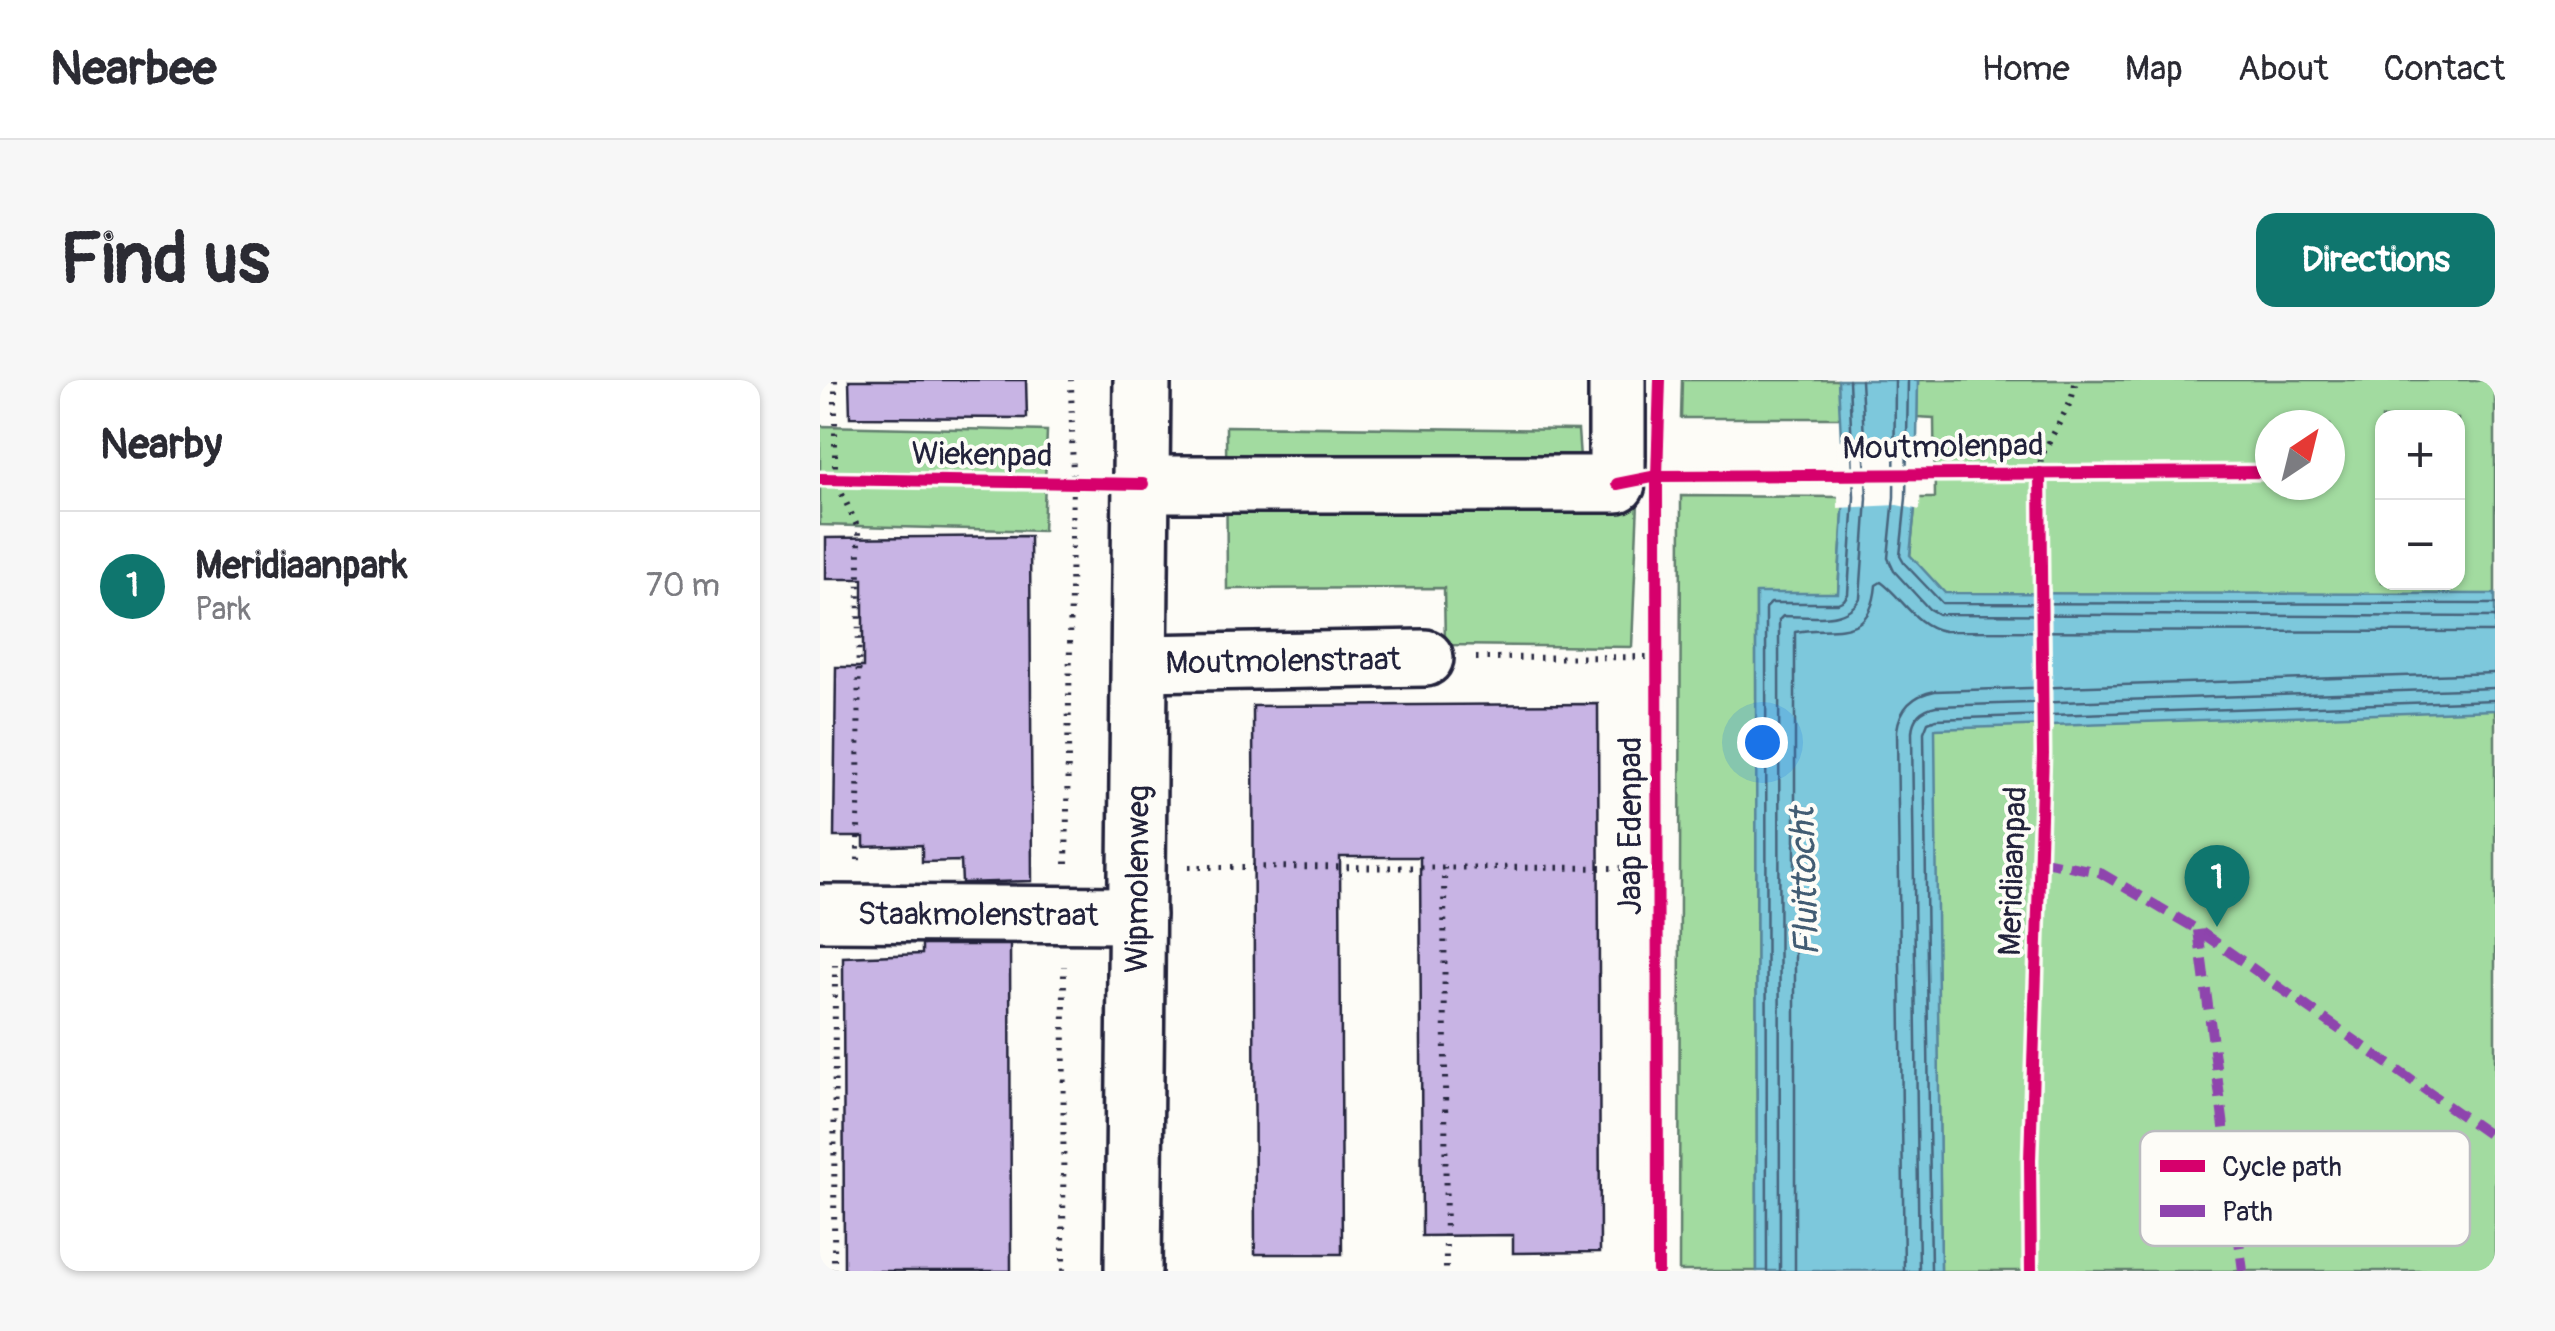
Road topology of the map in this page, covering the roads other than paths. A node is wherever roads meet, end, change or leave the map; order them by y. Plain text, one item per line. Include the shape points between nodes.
1 (1142, 380) edge
2 (1616, 380) edge
3 (1143, 484) junction
4 (1424, 658) road end
5 (1141, 663) junction
6 (1137, 891) junction
7 (839, 913) edge
8 (1133, 1271) edge

1 - 3 street, Wipmolenweg
2 - 3 street via 1617,484
3 - 5 street, Wipmolenweg
4 - 5 street, Moutmolenstraat
5 - 6 street, Wipmolenweg
6 - 7 street, Staakmolenstraat via 1064,915
6 - 8 street, Wipmolenweg

